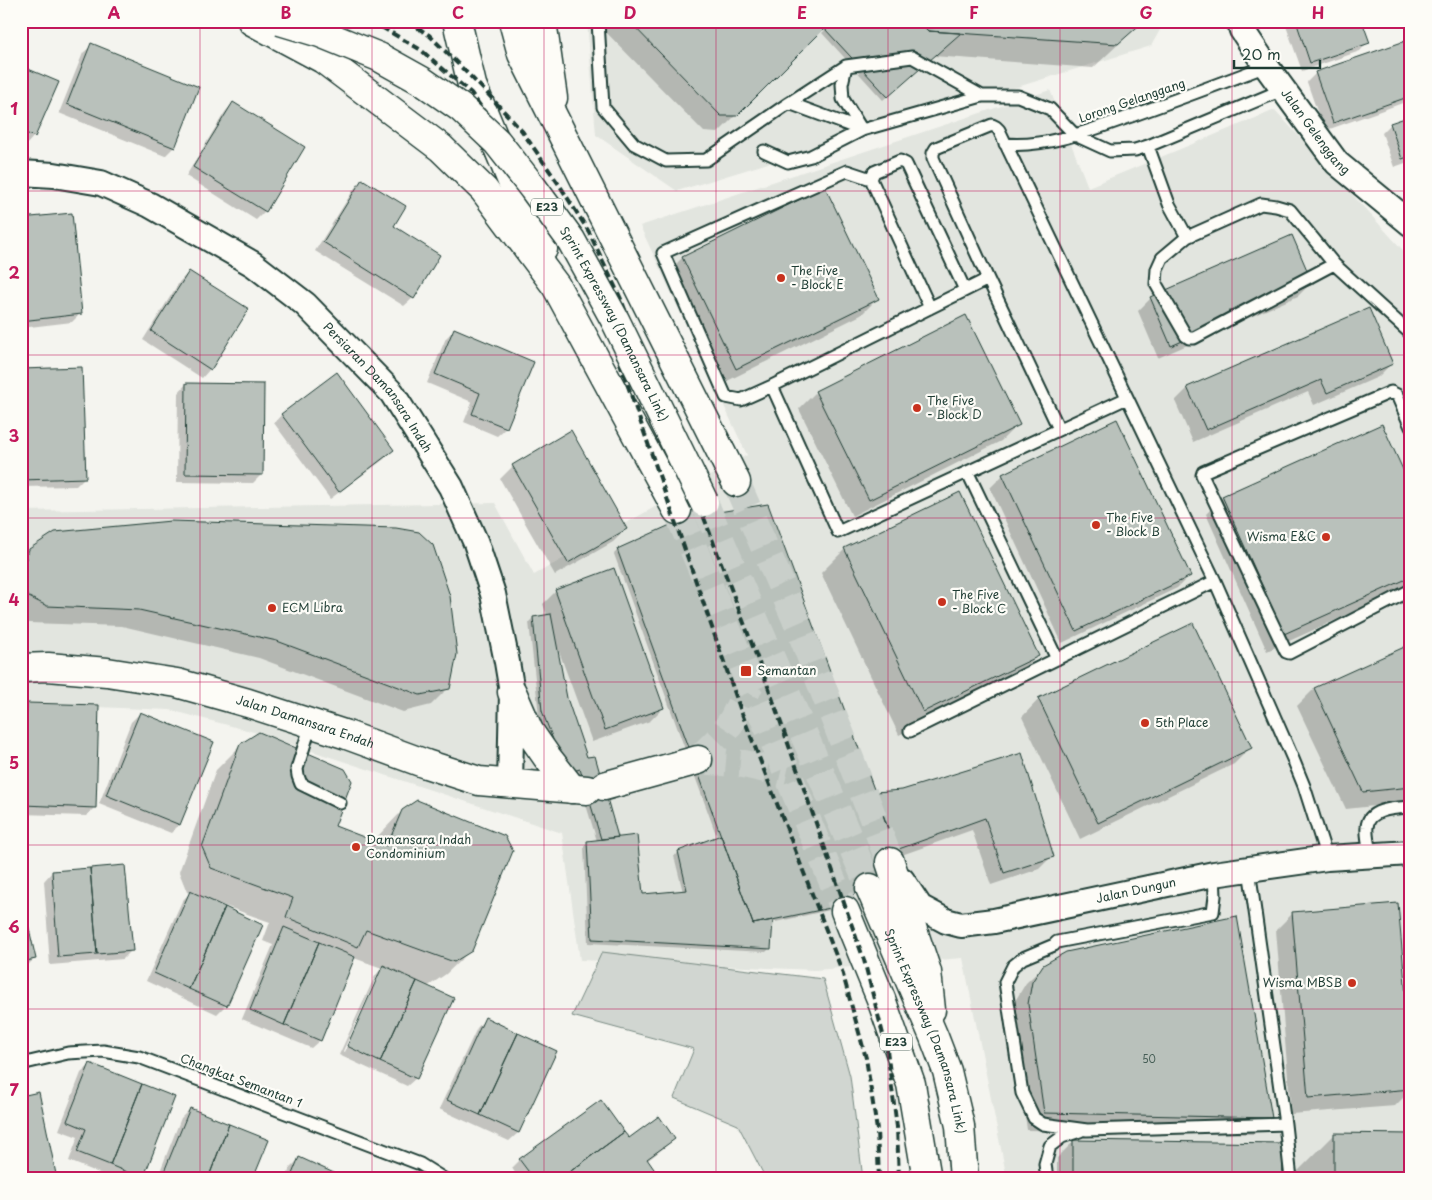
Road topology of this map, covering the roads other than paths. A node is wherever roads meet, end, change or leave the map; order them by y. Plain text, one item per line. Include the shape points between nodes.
1 (252, 21) edge
2 (280, 21) edge
3 (457, 21) edge
4 (513, 21) edge
5 (542, 21) edge
6 (598, 21) edge
7 (1239, 21) edge
8 (846, 66) junction
9 (1266, 66) junction
10 (1282, 90) junction
11 (982, 96) junction
12 (789, 103) junction
13 (557, 124) junction
14 (862, 130) junction
15 (1075, 135) junction
16 (1005, 144) junction
17 (1148, 146) junction
18 (764, 151) dead end
19 (21, 173) edge
20 (871, 179) junction
21 (1411, 224) edge
22 (1187, 238) junction
23 (1334, 264) junction
24 (988, 279) junction
25 (556, 286) junction
26 (965, 290) junction
27 (930, 308) junction
28 (1411, 334) edge
29 (772, 386) junction
30 (1127, 398) junction
31 (1411, 427) edge
32 (1059, 429) junction
33 (968, 473) junction
34 (736, 482) tunnel mouth
35 (704, 502) tunnel mouth
36 (677, 510) tunnel mouth
37 (1215, 582) junction
38 (1411, 590) edge
39 (1057, 659) junction
40 (21, 668) edge
41 (512, 692) junction
42 (311, 724) junction
43 (910, 731) dead end
44 (698, 760) dead end
45 (510, 784) junction
46 (587, 788) junction
47 (340, 803) dead end
48 (1411, 806) edge
49 (1411, 854) edge
50 (1370, 856) junction
51 (1327, 858) junction
52 (890, 862) joint
53 (1249, 869) junction
54 (1214, 874) junction
55 (870, 888) tunnel mouth
56 (845, 911) tunnel mouth
57 (934, 1037) junction
58 (21, 1064) edge
59 (1285, 1124) junction
60 (1087, 1130) junction
61 (444, 1179) edge
62 (927, 1179) edge
63 (964, 1179) edge
64 (1047, 1179) edge
65 (1291, 1179) edge

1 - 25 main road via 323,59 441,148 484,190
2 - 35 main road, Sprint Expressway (Damansara Link) / E23, bridge via 379,56 461,108 497,142 571,240 615,320
3 - 25 main road via 472,85 553,271
4 - 13 main road via 522,54
5 - 13 main road
6 - 12 lane via 603,107 634,144 666,161 706,160
7 - 9 street, Jalan Gelenggang
8 - 11 lane via 912,58
8 - 12 lane
8 - 14 lane via 843,99
9 - 10 street, Jalan Gelenggang
9 - 15 lane, Lorong Gelanggang
10 - 17 lane, Lorong Gelanggang
10 - 21 street, Jalan Gelenggang via 1338,163
11 - 14 lane
11 - 15 lane via 1018,96 1050,109
12 - 14 lane
13 - 34 main road
14 - 18 lane via 811,156 788,162
15 - 16 lane via 1020,145
15 - 17 lane, Lorong Gelanggang via 1110,151
16 - 24 lane via 999,130 992,125 936,148 934,153
16 - 30 lane
17 - 22 lane via 1168,204
19 - 41 street, Persiaran Damansara Indah via 102,183 150,205 253,264 305,304 392,393 451,487 476,544 493,594
20 - 26 lane via 874,172 883,168 900,161 906,164
20 - 27 lane
20 - 29 lane via 847,170 662,253 726,397 741,400
22 - 23 lane via 1261,204 1276,206 1290,210
22 - 23 lane via 1162,258 1156,284 1189,338
23 - 28 lane
24 - 26 lane
24 - 32 lane
25 - 36 main road
26 - 27 lane
27 - 29 lane
29 - 33 lane via 838,532
30 - 32 lane
30 - 37 lane
31 - 38 lane via 1397,395 1391,392 1202,475 1286,652
32 - 33 lane
33 - 39 lane
37 - 39 lane
37 - 51 lane via 1294,759
39 - 43 lane
40 - 42 main road, Jalan Damansara Endah via 107,672 177,683
41 - 45 street, Persiaran Damansara Indah
41 - 46 main road via 530,731 547,757
42 - 45 main road, Jalan Damansara Endah via 479,781
42 - 47 lane via 297,769 298,776 301,784
44 - 46 main road, Jalan Damansara Endah
45 - 46 main road, Jalan Damansara Endah
48 - 50 lane via 1382,810 1372,816 1367,826
49 - 50 street, Jalan Dungun
50 - 51 street, Jalan Dungun
51 - 53 street, Jalan Dungun
52 - 54 street, Jalan Dungun via 920,907 961,925 994,921
52 - 57 main road, E23 via 927,972
53 - 54 street, Jalan Dungun
53 - 59 lane
54 - 60 lane via 1213,912 1057,942 1013,966 1005,982 1022,1094 1034,1118 1043,1124
55 - 57 main road, Sprint Expressway (Damansara Link) / E23
56 - 62 main road, E23 via 912,1084
57 - 63 main road, Sprint Expressway (Damansara Link) / E23 via 947,1071 960,1126
58 - 61 lane, Changkat Semantan 1 via 68,1053 103,1051 139,1057 420,1164
59 - 60 lane
59 - 65 lane
60 - 64 lane via 1062,1137 1050,1146

